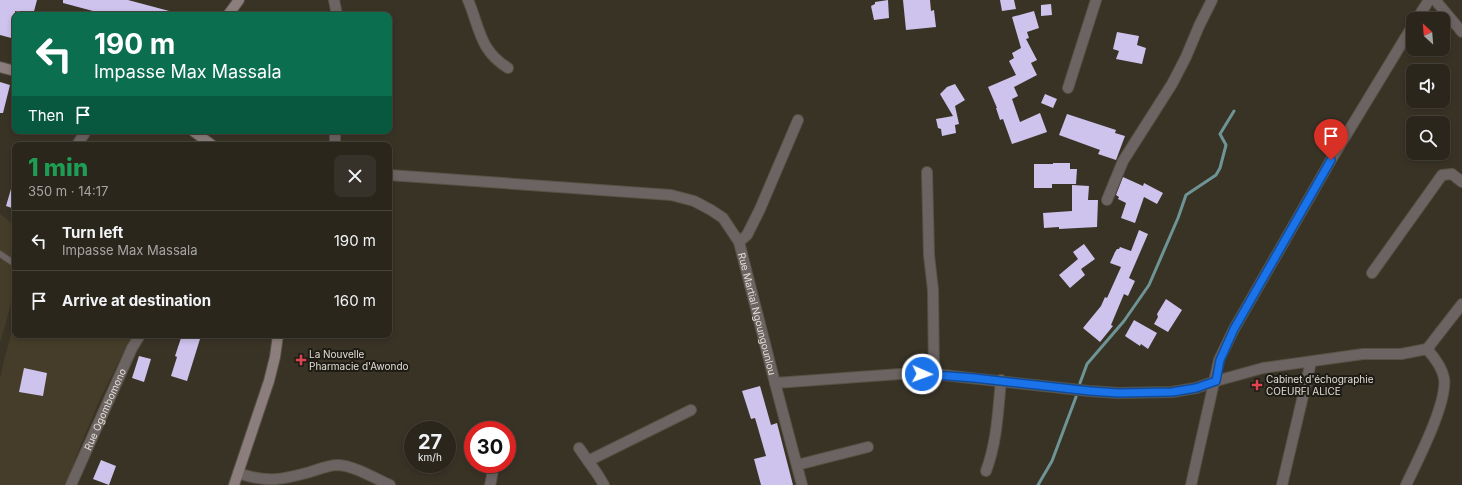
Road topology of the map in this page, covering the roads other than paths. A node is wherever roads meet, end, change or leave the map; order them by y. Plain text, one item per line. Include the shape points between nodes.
1 (239, 0) edge
2 (334, 0) edge
3 (468, 0) edge
4 (1096, 0) edge
5 (1212, 0) edge
6 (1429, 0) edge
7 (1435, 0) edge
8 (230, 12) edge
9 (336, 12) edge
10 (1421, 12) edge
11 (1462, 32) edge
12 (1406, 37) edge
13 (0, 67) edge
14 (508, 68) dead end
15 (12, 70) edge
16 (1068, 88) dead end
17 (798, 120) dead end
18 (197, 134) edge
19 (208, 142) edge
20 (927, 172) dead end
21 (392, 176) edge
22 (1462, 182) edge
23 (1107, 200) dead end
24 (739, 242) junction
25 (0, 254) edge
26 (12, 262) edge
27 (1372, 273) dead end
28 (1462, 304) edge
29 (138, 338) edge
30 (278, 338) edge
31 (1427, 348) junction
32 (1311, 362) junction
33 (934, 374) junction
34 (1001, 380) junction
35 (1216, 381) junction
36 (775, 383) junction
37 (691, 410) dead end
38 (868, 447) dead end
39 (579, 448) dead end
40 (588, 461) junction
41 (797, 465) junction
42 (986, 471) dead end
43 (238, 473) junction
44 (492, 473) edge
45 (71, 485) edge
46 (234, 485) edge
47 (390, 485) edge
48 (490, 485) edge
49 (604, 485) edge
50 (802, 485) edge
51 (1191, 485) edge
52 (1282, 485) edge
53 (1406, 485) edge

1 - 8 main road
2 - 9 street
3 - 14 street via 486,47
4 - 16 street
5 - 23 street via 1172,84 1123,161
6 - 10 street
7 - 11 street
12 - 35 street via 1331,160 1234,329 1220,360
13 - 15 main road
17 - 24 street via 760,209 747,235
18 - 19 main road
20 - 33 street
21 - 24 street, Rue Martial Ngoungounlou via 671,195 694,201 711,210 722,218
22 - 27 street via 1452,174 1442,175
24 - 36 street, Rue Martial Ngoungounlou
25 - 26 lane
28 - 31 street
29 - 45 street, Rue Ogombomono via 129,353
30 - 43 main road via 269,381
31 - 32 street, Rue Martial Ngoungounlou via 1401,354 1363,354
31 - 53 street via 1444,377 1444,391 1426,441
32 - 35 street, Rue Martial Ngoungounlou via 1263,368
32 - 52 street
33 - 34 street, Rue Martial Ngoungounlou
33 - 36 street, Rue Martial Ngoungounlou via 892,374
34 - 35 street, Rue Martial Ngoungounlou via 1118,393 1172,392
34 - 42 street via 995,436
35 - 51 street
36 - 41 street
37 - 40 street
38 - 41 street
39 - 40 street
40 - 49 street
41 - 50 street
43 - 46 main road
43 - 47 street via 253,478 284,479 338,465 360,471
44 - 48 street

